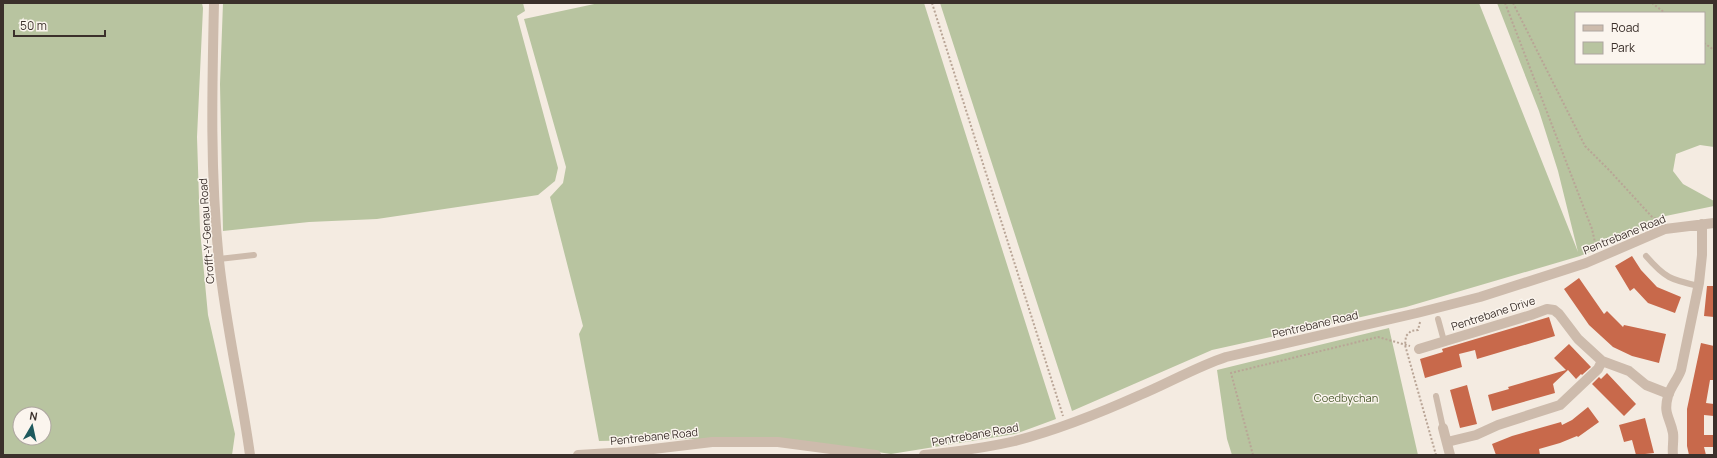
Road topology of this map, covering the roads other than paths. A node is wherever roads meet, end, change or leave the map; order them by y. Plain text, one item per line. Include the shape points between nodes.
1 (214, 3) edge
2 (1714, 223) edge
3 (1702, 224) junction
4 (254, 255) dead end
5 (1646, 256) dead end
6 (219, 259) junction
7 (1699, 286) junction
8 (1438, 319) dead end
9 (1444, 341) junction
10 (1419, 349) road end
11 (1602, 361) junction
12 (1669, 394) junction
13 (1436, 396) dead end
14 (1443, 428) joint
15 (1447, 442) junction
16 (250, 455) edge
17 (578, 455) edge
18 (876, 455) edge
19 (924, 455) edge
20 (1450, 455) edge
21 (1673, 455) edge

1 - 6 street, Crofft-Y-Genau Road via 213,154
2 - 3 street, Pentrebane Road
3 - 7 street
3 - 19 street, Pentrebane Road via 1661,230 1598,258 1480,297 1226,357 1141,395 1034,435 1002,443
4 - 6 lane
5 - 7 lane via 1660,272 1677,281
6 - 16 street, Crofft-Y-Genau Road
7 - 12 street via 1681,370
8 - 9 lane
9 - 10 street, Pentrebane Drive
9 - 11 street, Pentrebane Drive via 1547,309 1559,314 1578,339
11 - 12 street, Pentrebane Drive via 1630,371 1646,385
11 - 15 street via 1598,369 1560,405 1498,425 1476,435
12 - 21 street via 1666,413 1673,431
13 - 14 lane
14 - 15 street
15 - 20 street
17 - 18 street, Pentrebane Road via 712,442 791,443

